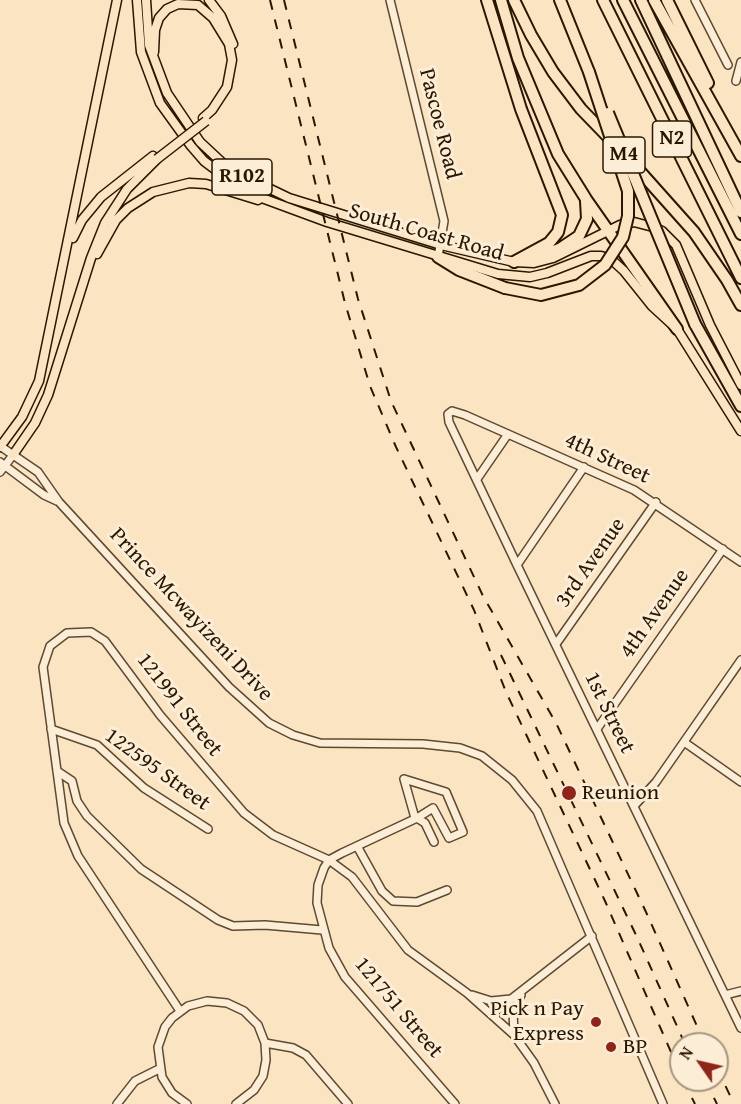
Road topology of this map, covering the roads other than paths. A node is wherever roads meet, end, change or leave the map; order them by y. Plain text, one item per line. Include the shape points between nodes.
1 (117, 0) edge
2 (137, 0) edge
3 (146, 0) edge
4 (209, 0) edge
5 (390, 0) edge
6 (487, 0) edge
7 (501, 0) edge
8 (514, 0) edge
9 (560, 0) edge
10 (603, 0) edge
11 (622, 0) edge
12 (641, 0) edge
13 (654, 0) edge
14 (667, 0) edge
15 (695, 0) edge
16 (500, 41) junction
17 (741, 62) edge
18 (155, 64) junction
19 (728, 65) dead end
20 (589, 72) junction
21 (736, 81) dead end
22 (205, 120) junction
23 (741, 146) edge
24 (558, 154) junction
25 (156, 156) junction
26 (741, 156) edge
27 (586, 199) junction
28 (741, 212) edge
29 (327, 222) junction
30 (607, 230) junction
31 (741, 234) edge
32 (441, 245) junction
33 (438, 257) junction
34 (64, 260) junction
35 (519, 262) junction
36 (741, 278) edge
37 (78, 304) junction
38 (741, 305) edge
39 (677, 329) junction
40 (741, 386) edge
41 (741, 406) edge
42 (448, 413) joint
43 (18, 423) junction
44 (741, 431) edge
45 (0, 434) edge
46 (508, 434) junction
47 (0, 447) edge
48 (13, 455) junction
49 (3, 464) edge
50 (584, 467) junction
51 (0, 472) edge
52 (477, 479) junction
53 (60, 502) junction
54 (656, 502) junction
55 (723, 549) junction
56 (741, 562) edge
57 (517, 565) junction
58 (556, 644) junction
59 (741, 660) edge
60 (51, 729) junction
61 (597, 729) junction
62 (684, 742) junction
63 (57, 771) junction
64 (741, 782) edge
65 (634, 806) junction
66 (416, 818) junction
67 (208, 829) dead end
68 (434, 842) dead end
69 (357, 846) junction
70 (328, 860) junction
71 (447, 890) dead end
72 (322, 930) junction
73 (592, 936) junction
74 (524, 990) junction
75 (741, 991) edge
76 (467, 993) junction
77 (725, 995) junction
78 (512, 999) junction
79 (180, 1011) junction
80 (492, 1014) junction
81 (741, 1028) edge
82 (514, 1035) junction
83 (265, 1044) junction
84 (159, 1069) junction
85 (117, 1104) edge
86 (187, 1104) edge
87 (237, 1104) edge
88 (348, 1104) edge
89 (455, 1104) edge
90 (555, 1104) edge
91 (663, 1104) edge

1 - 34 main road
2 - 29 main road, South Coast Road / R102 via 138,36 147,71 168,118 191,146 204,161 236,184
3 - 18 main road, South Coast Road / R102 via 147,33
4 - 22 main road via 230,33 236,58 232,85 217,112
5 - 32 street, Pascoe Road via 440,204 444,228
6 - 16 highway
7 - 24 highway via 518,58
8 - 38 highway, M4 via 541,53 567,91 693,232
9 - 20 highway
10 - 36 highway, N2
11 - 31 highway, N2
12 - 28 highway
13 - 26 highway
14 - 23 highway
15 - 19 street
16 - 24 highway via 541,129
16 - 35 highway via 521,109 562,215 558,232 549,243
17 - 21 street
18 - 22 main road via 155,30 167,9 178,4 198,6 213,18 229,44 232,60 227,87
18 - 32 main road, South Coast Road / R102 via 178,113 200,142 230,169 289,198
20 - 33 highway, bridge via 628,191 623,237 609,261 579,285 541,295 505,288
20 - 41 highway, bridge via 695,324
22 - 25 main road, bridge
24 - 27 highway
25 - 34 main road via 91,208 75,231
25 - 37 main road via 105,223
27 - 30 highway
27 - 35 highway via 587,219 579,236 561,248
29 - 33 main road, South Coast Road / R102
29 - 37 main road via 206,184 162,189 141,199 116,220 95,258
30 - 35 main road, South Coast Road / R102 via 553,258
30 - 39 highway
30 - 40 main road, South Coast Road / R102 via 634,222 662,231 671,240
32 - 33 street, Pascoe Road
32 - 35 main road, South Coast Road / R102
33 - 39 main road, South Coast Road / R102 via 498,274 530,277 591,256 604,256 619,265 651,306
34 - 43 main road via 39,381
37 - 48 main road via 36,423
39 - 44 main road, South Coast Road / R102
42 - 46 street, 4th Street via 457,412
42 - 52 street, 1st Street
43 - 45 main road
43 - 47 main road
46 - 50 street, 4th Street
46 - 52 street
47 - 48 street, Prince Mcwayizeni Drive
48 - 49 street
48 - 53 street, Prince Mcwayizeni Drive via 38,472
49 - 51 street
49 - 53 street, Prince Mcwayizeni Drive via 44,495
50 - 54 street, 4th Street
50 - 57 street
52 - 57 street, 1st Street
53 - 73 street, Prince Mcwayizeni Drive via 228,687 269,723 320,743 450,746 482,756 502,770 537,812
54 - 55 street, 4th Street
54 - 58 street, 3rd Avenue
55 - 56 street, 4th Street
55 - 61 street, 4th Avenue
57 - 58 street, 1st Street
58 - 61 street, 1st Street
59 - 62 street
60 - 63 street, 121991 Street
60 - 67 street, 122595 Street via 97,746 140,785
60 - 70 street, 121991 Street via 44,667 48,650 67,633 95,633 109,644 160,715 240,809 273,835
61 - 65 street, 1st Street
62 - 64 street
62 - 65 street
63 - 72 street via 72,781 77,801 87,816 141,868 222,923
63 - 79 street, 121991 Street via 61,812 74,848
65 - 77 street, 1st Street
66 - 66 street via 433,808 449,838 463,832 446,792 404,779
66 - 68 street via 425,824
66 - 69 street
69 - 70 street
69 - 71 street via 382,891 393,901 417,902
70 - 72 street, 121751 Street via 317,892
70 - 76 street, 121991 Street via 352,877 415,956
72 - 89 street, 121751 Street via 345,976
73 - 74 street
73 - 91 street, Prince Mcwayizeni Drive
74 - 78 street
74 - 82 street via 513,1011
75 - 77 street
76 - 78 street via 491,1001
76 - 80 street, 121991 Street
77 - 81 street, 1st Street
78 - 80 street
79 - 83 street via 207,1001 236,1006 252,1018
79 - 84 street via 161,1037
80 - 82 street, 121991 Street
82 - 90 street, 121991 Street
83 - 87 street via 263,1076
83 - 88 street via 293,1048 306,1055
84 - 85 street via 136,1080
84 - 86 street via 172,1093

